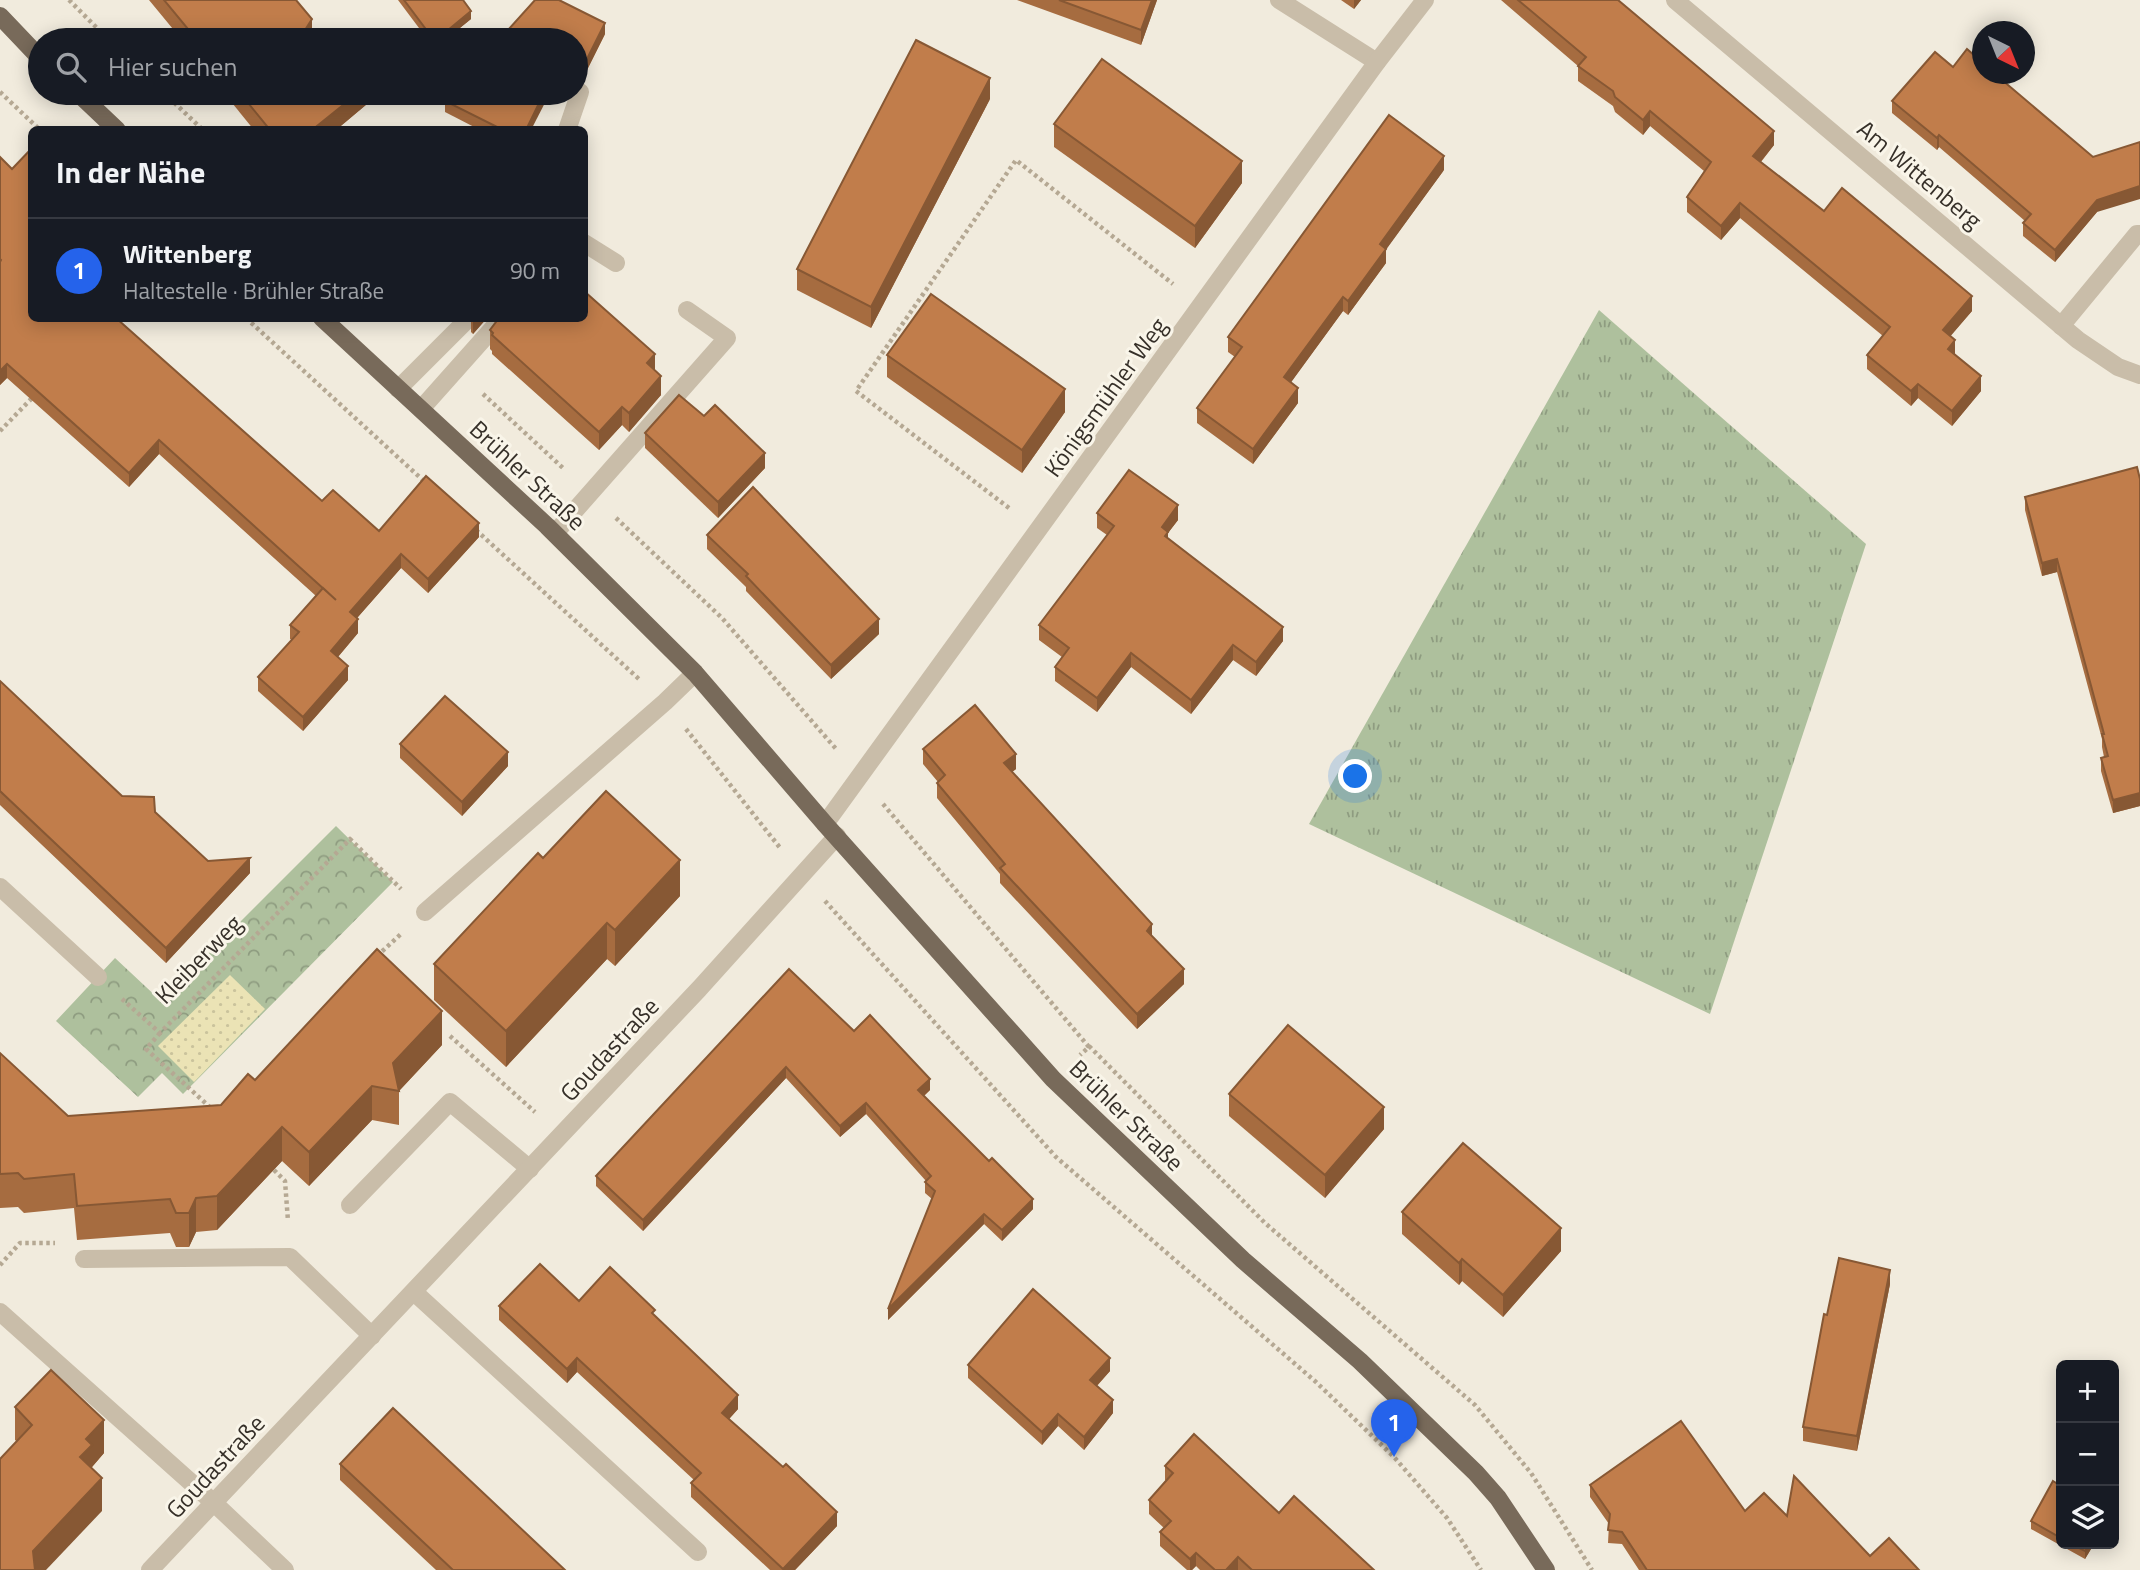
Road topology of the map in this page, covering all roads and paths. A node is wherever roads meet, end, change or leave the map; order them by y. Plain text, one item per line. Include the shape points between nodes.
1 (69, 0) edge
2 (1279, 0) edge
3 (1425, 0) edge
4 (1675, 0) edge
5 (0, 16) edge
6 (97, 28) edge
7 (28, 45) edge
8 (1377, 62) junction
9 (0, 92) edge
10 (91, 105) edge
11 (177, 105) edge
12 (576, 105) edge
13 (36, 126) edge
14 (113, 126) edge
15 (199, 126) edge
16 (568, 126) edge
17 (2140, 234) edge
18 (588, 246) edge
19 (616, 263) dead end
20 (1201, 307) junction
21 (687, 310) dead end
22 (250, 322) edge
23 (326, 322) edge
24 (465, 322) edge
25 (498, 322) edge
26 (2061, 326) junction
27 (456, 368) junction
28 (2140, 375) edge
29 (398, 389) junction
30 (37, 393) edge
31 (421, 409) junction
32 (0, 430) edge
33 (430, 487) edge
34 (588, 492) junction
35 (470, 524) edge
36 (1039, 531) junction
37 (555, 533) junction
38 (695, 673) junction
39 (665, 702) junction
40 (860, 777) junction
41 (831, 830) junction
42 (0, 887) edge
43 (425, 912) junction
44 (373, 959) edge
45 (98, 977) joint
46 (160, 1033) junction
47 (450, 1036) edge
48 (1053, 1079) junction
49 (213, 1110) edge
50 (1017, 1113) dead end
51 (562, 1136) junction
52 (530, 1169) junction
53 (274, 1170) edge
54 (350, 1205) dead end
55 (57, 1243) dead end
56 (290, 1257) junction
57 (84, 1259) edge
58 (0, 1265) edge
59 (414, 1292) junction
60 (0, 1312) edge
61 (372, 1335) junction
62 (214, 1503) junction
63 (698, 1552) dead end
64 (150, 1570) edge
65 (285, 1570) edge
66 (1546, 1570) edge

1 - 6 path
2 - 8 street
3 - 8 street, Königsmühler Weg
4 - 26 street, Am Wittenberg
5 - 7 main road
8 - 20 street, Königsmühler Weg
9 - 13 path
10 - 14 main road
11 - 15 path
12 - 16 street
17 - 26 street
18 - 19 street
20 - 36 street, Königsmühler Weg
20 - 36 path via 1016,160 856,391
21 - 34 street via 727,338
22 - 33 path
23 - 29 main road, Brühler Straße
24 - 29 street
25 - 27 street
26 - 28 street, Am Wittenberg via 2118,368
27 - 31 street
27 - 34 path
29 - 31 main road, Brühler Straße
30 - 32 path
31 - 37 main road, Brühler Straße
34 - 37 street
34 - 40 path via 722,618
35 - 39 path
36 - 40 street, Königsmühler Weg
37 - 38 main road, Brühler Straße
38 - 39 street
38 - 41 main road, Brühler Straße
39 - 43 street
40 - 41 street, Königsmühler Weg
40 - 48 path via 1089,1047
41 - 48 main road, Brühler Straße
41 - 51 street, Goudastraße via 699,989
42 - 45 street
43 - 44 path
43 - 46 path, Kleiberweg via 350,839
45 - 46 path, Kleiberweg
46 - 49 path via 146,1049
47 - 51 path
48 - 50 path
48 - 66 main road, Brühler Straße via 1476,1473
51 - 52 street, Goudastraße
52 - 54 street via 450,1102
52 - 59 street, Goudastraße
53 - 56 path via 285,1181
55 - 58 path via 20,1243
56 - 57 street
56 - 61 street
59 - 61 street, Goudastraße
59 - 63 street
60 - 62 street
61 - 62 street, Goudastraße
62 - 64 street, Goudastraße
62 - 65 street

